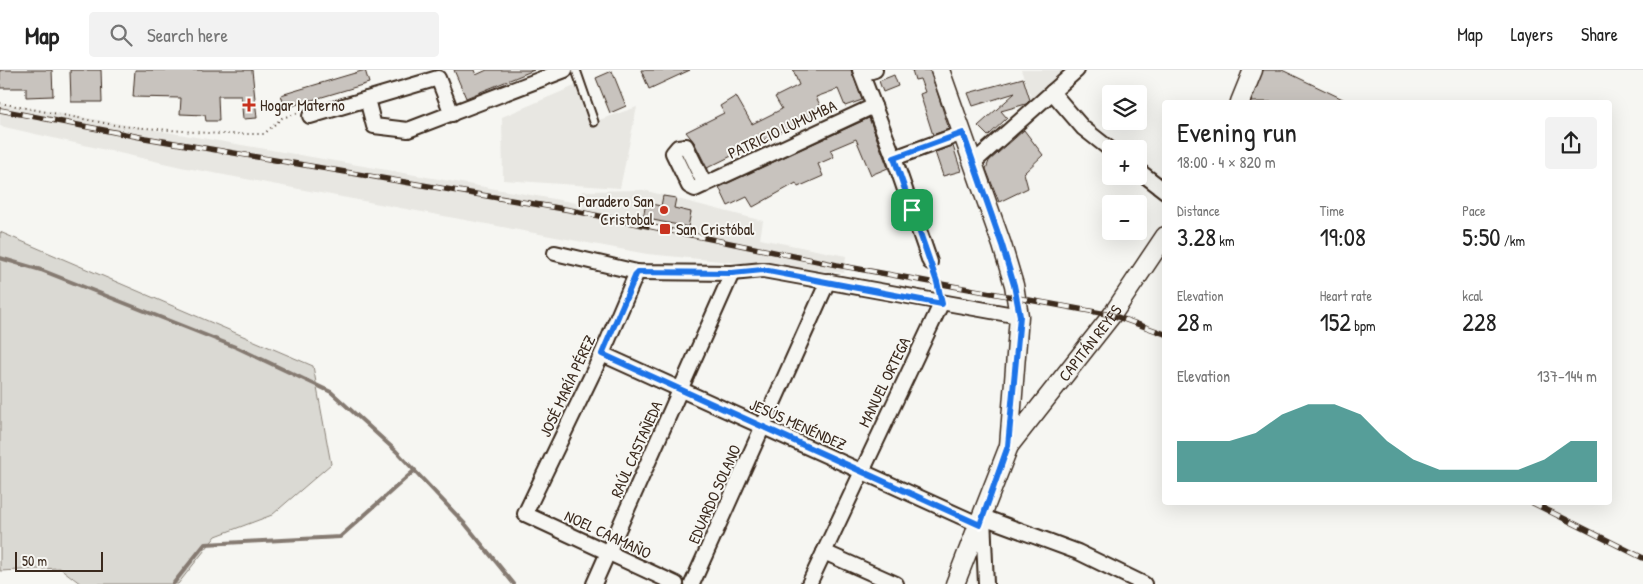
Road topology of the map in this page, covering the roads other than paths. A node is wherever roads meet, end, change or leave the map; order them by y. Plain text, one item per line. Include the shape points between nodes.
1 (564, 70) edge
2 (576, 70) edge
3 (940, 70) edge
4 (1077, 70) edge
5 (1253, 70) edge
6 (866, 72) edge
7 (1052, 92) junction
8 (367, 99) junction
9 (1241, 100) edge
10 (874, 106) junction
11 (452, 114) junction
12 (310, 116) dead end
13 (594, 122) dead end
14 (963, 133) junction
15 (1102, 143) edge
16 (894, 158) junction
17 (973, 163) junction
18 (1147, 177) edge
19 (705, 185) dead end
20 (1162, 189) edge
21 (1162, 240) edge
22 (555, 253) dead end
23 (930, 262) road end
24 (637, 272) junction
25 (732, 273) junction
26 (828, 281) junction
27 (942, 304) junction
28 (1020, 316) junction
29 (602, 354) junction
30 (681, 391) junction
31 (763, 427) junction
32 (1008, 446) junction
33 (861, 471) junction
34 (525, 514) joint
35 (981, 521) junction
36 (824, 552) junction
37 (608, 553) junction
38 (594, 584) edge
39 (676, 584) edge
40 (692, 584) edge
41 (809, 584) edge
42 (896, 584) edge
43 (955, 584) edge
44 (986, 584) edge
45 (1144, 584) edge

1 - 11 street
2 - 13 lane
3 - 14 street
4 - 7 street
5 - 9 street
6 - 10 street
7 - 15 street via 1082,128
7 - 17 street
8 - 11 street via 374,126 408,130
8 - 11 street via 438,78
8 - 12 street
10 - 16 street
10 - 19 street, PATRICIO LUMUMBA
14 - 16 street
14 - 17 street
16 - 23 street
17 - 28 street via 1002,245
18 - 20 street
21 - 32 street, CAPITÁN REYES via 1112,314
22 - 24 street
24 - 25 street
24 - 29 street, JOSÉ MARÍA PÉREZ
25 - 26 street via 763,270
25 - 30 street, RAÚL CASTAÑEDA
26 - 27 street
26 - 31 street, EDUARDO SOLANO
27 - 28 street
27 - 33 street, MANUEL ORTEGA
28 - 32 street
29 - 30 street, JESÚS MENÉNDEZ
29 - 34 street, JOSÉ MARÍA PÉREZ
30 - 31 street, JESÚS MENÉNDEZ
30 - 37 street, RAÚL CASTAÑEDA
31 - 33 street, JESÚS MENÉNDEZ
31 - 40 street, EDUARDO SOLANO
32 - 35 street
33 - 35 street, JESÚS MENÉNDEZ
33 - 36 street, MANUEL ORTEGA
34 - 37 street, NOEL CAAMAÑO
35 - 43 street
35 - 44 street
35 - 45 street, JESÚS MENÉNDEZ via 1078,552
36 - 41 street, MANUEL ORTEGA
36 - 42 street
37 - 38 street, RAÚL CASTAÑEDA
37 - 39 street, NOEL CAAMAÑO

